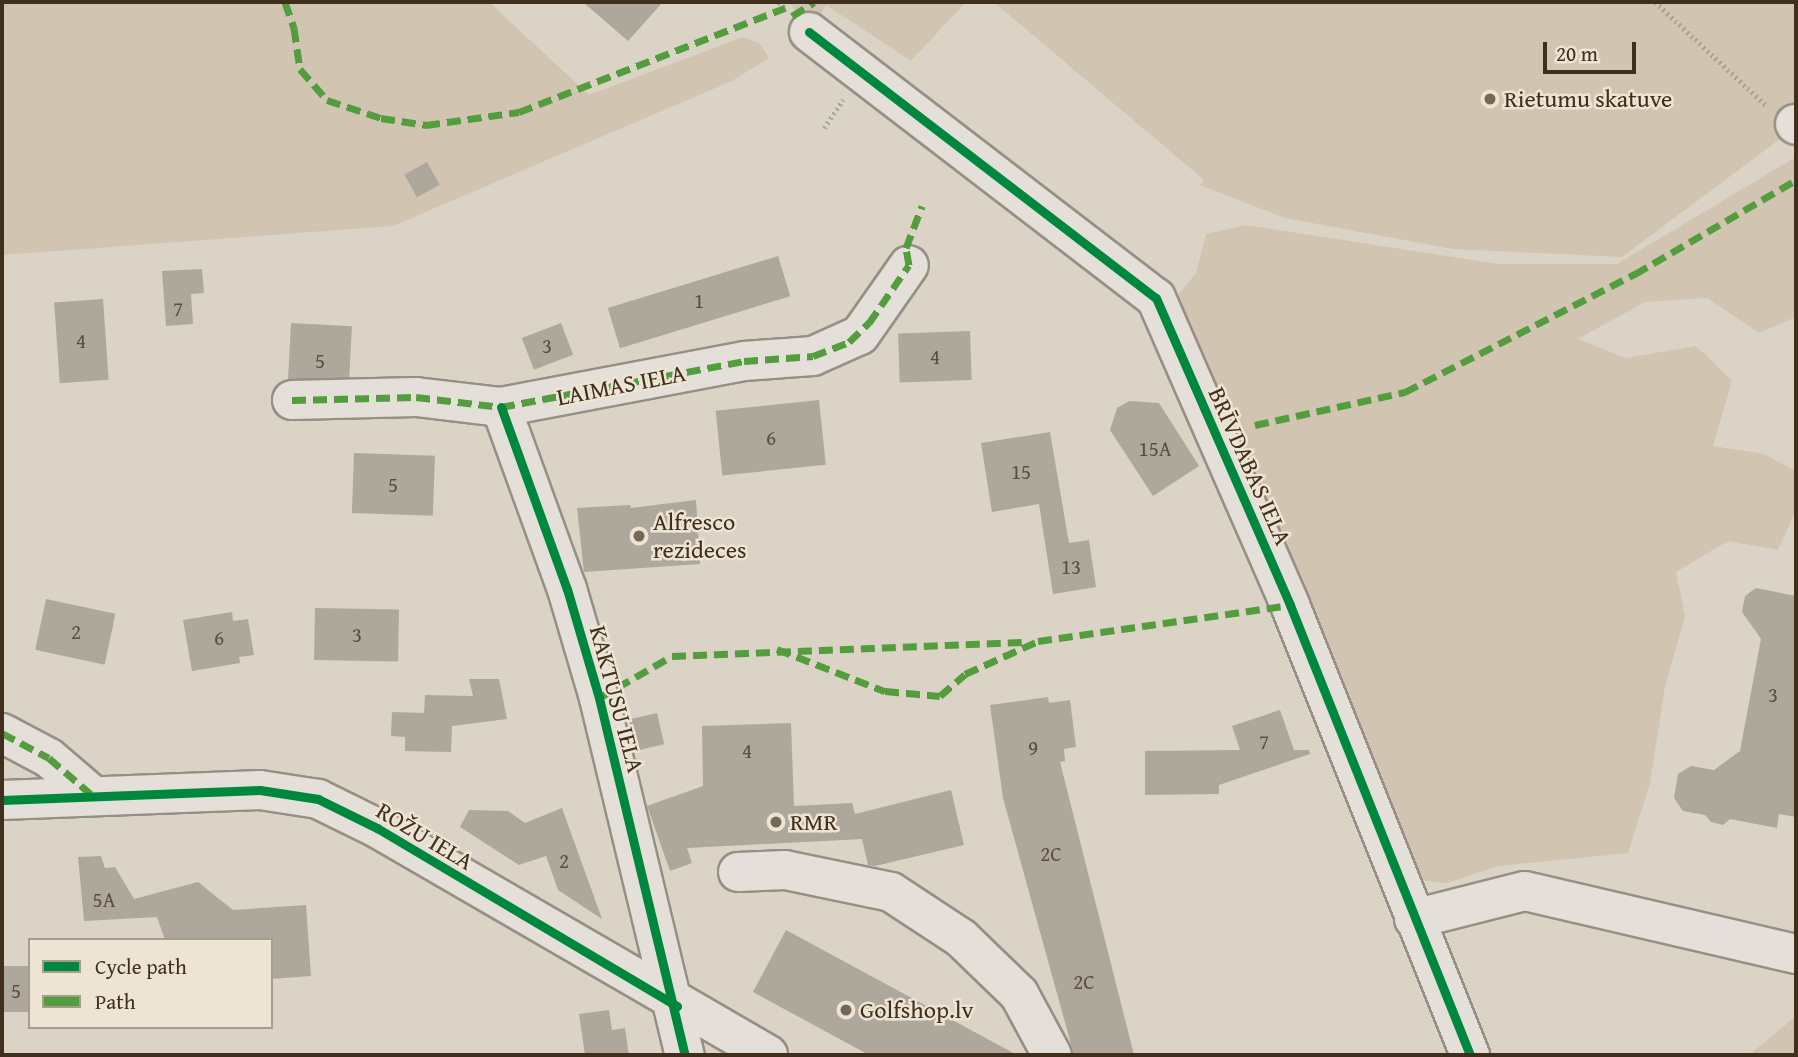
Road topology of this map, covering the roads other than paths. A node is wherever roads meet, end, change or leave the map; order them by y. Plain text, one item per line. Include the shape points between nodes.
1 (809, 32) dead end
2 (909, 265) dead end
3 (292, 400) dead end
4 (501, 407) junction
5 (2, 733) edge
6 (91, 794) junction
7 (2, 800) edge
8 (738, 872) dead end
9 (1414, 919) junction
10 (1796, 954) edge
11 (677, 1006) junction
12 (685, 1055) edge
13 (768, 1055) edge
14 (1052, 1055) edge
15 (1470, 1055) edge

1 - 9 street, BRĪVDABAS IELA via 1156,298 1290,605
2 - 4 street, LAIMAS IELA via 860,335 813,356 744,361
3 - 4 street, LAIMAS IELA via 416,397
4 - 11 street, KAKTUSU IELA via 567,589
5 - 6 street via 49,758
6 - 7 street, ROŽU IELA
6 - 11 street, ROŽU IELA via 260,790 318,799 377,828
8 - 14 street via 785,870 891,891 961,938 1019,994
9 - 10 street via 1525,891
9 - 15 street, BRĪVDABAS IELA
11 - 12 street, KAKTUSU IELA
11 - 13 street, ROŽU IELA

